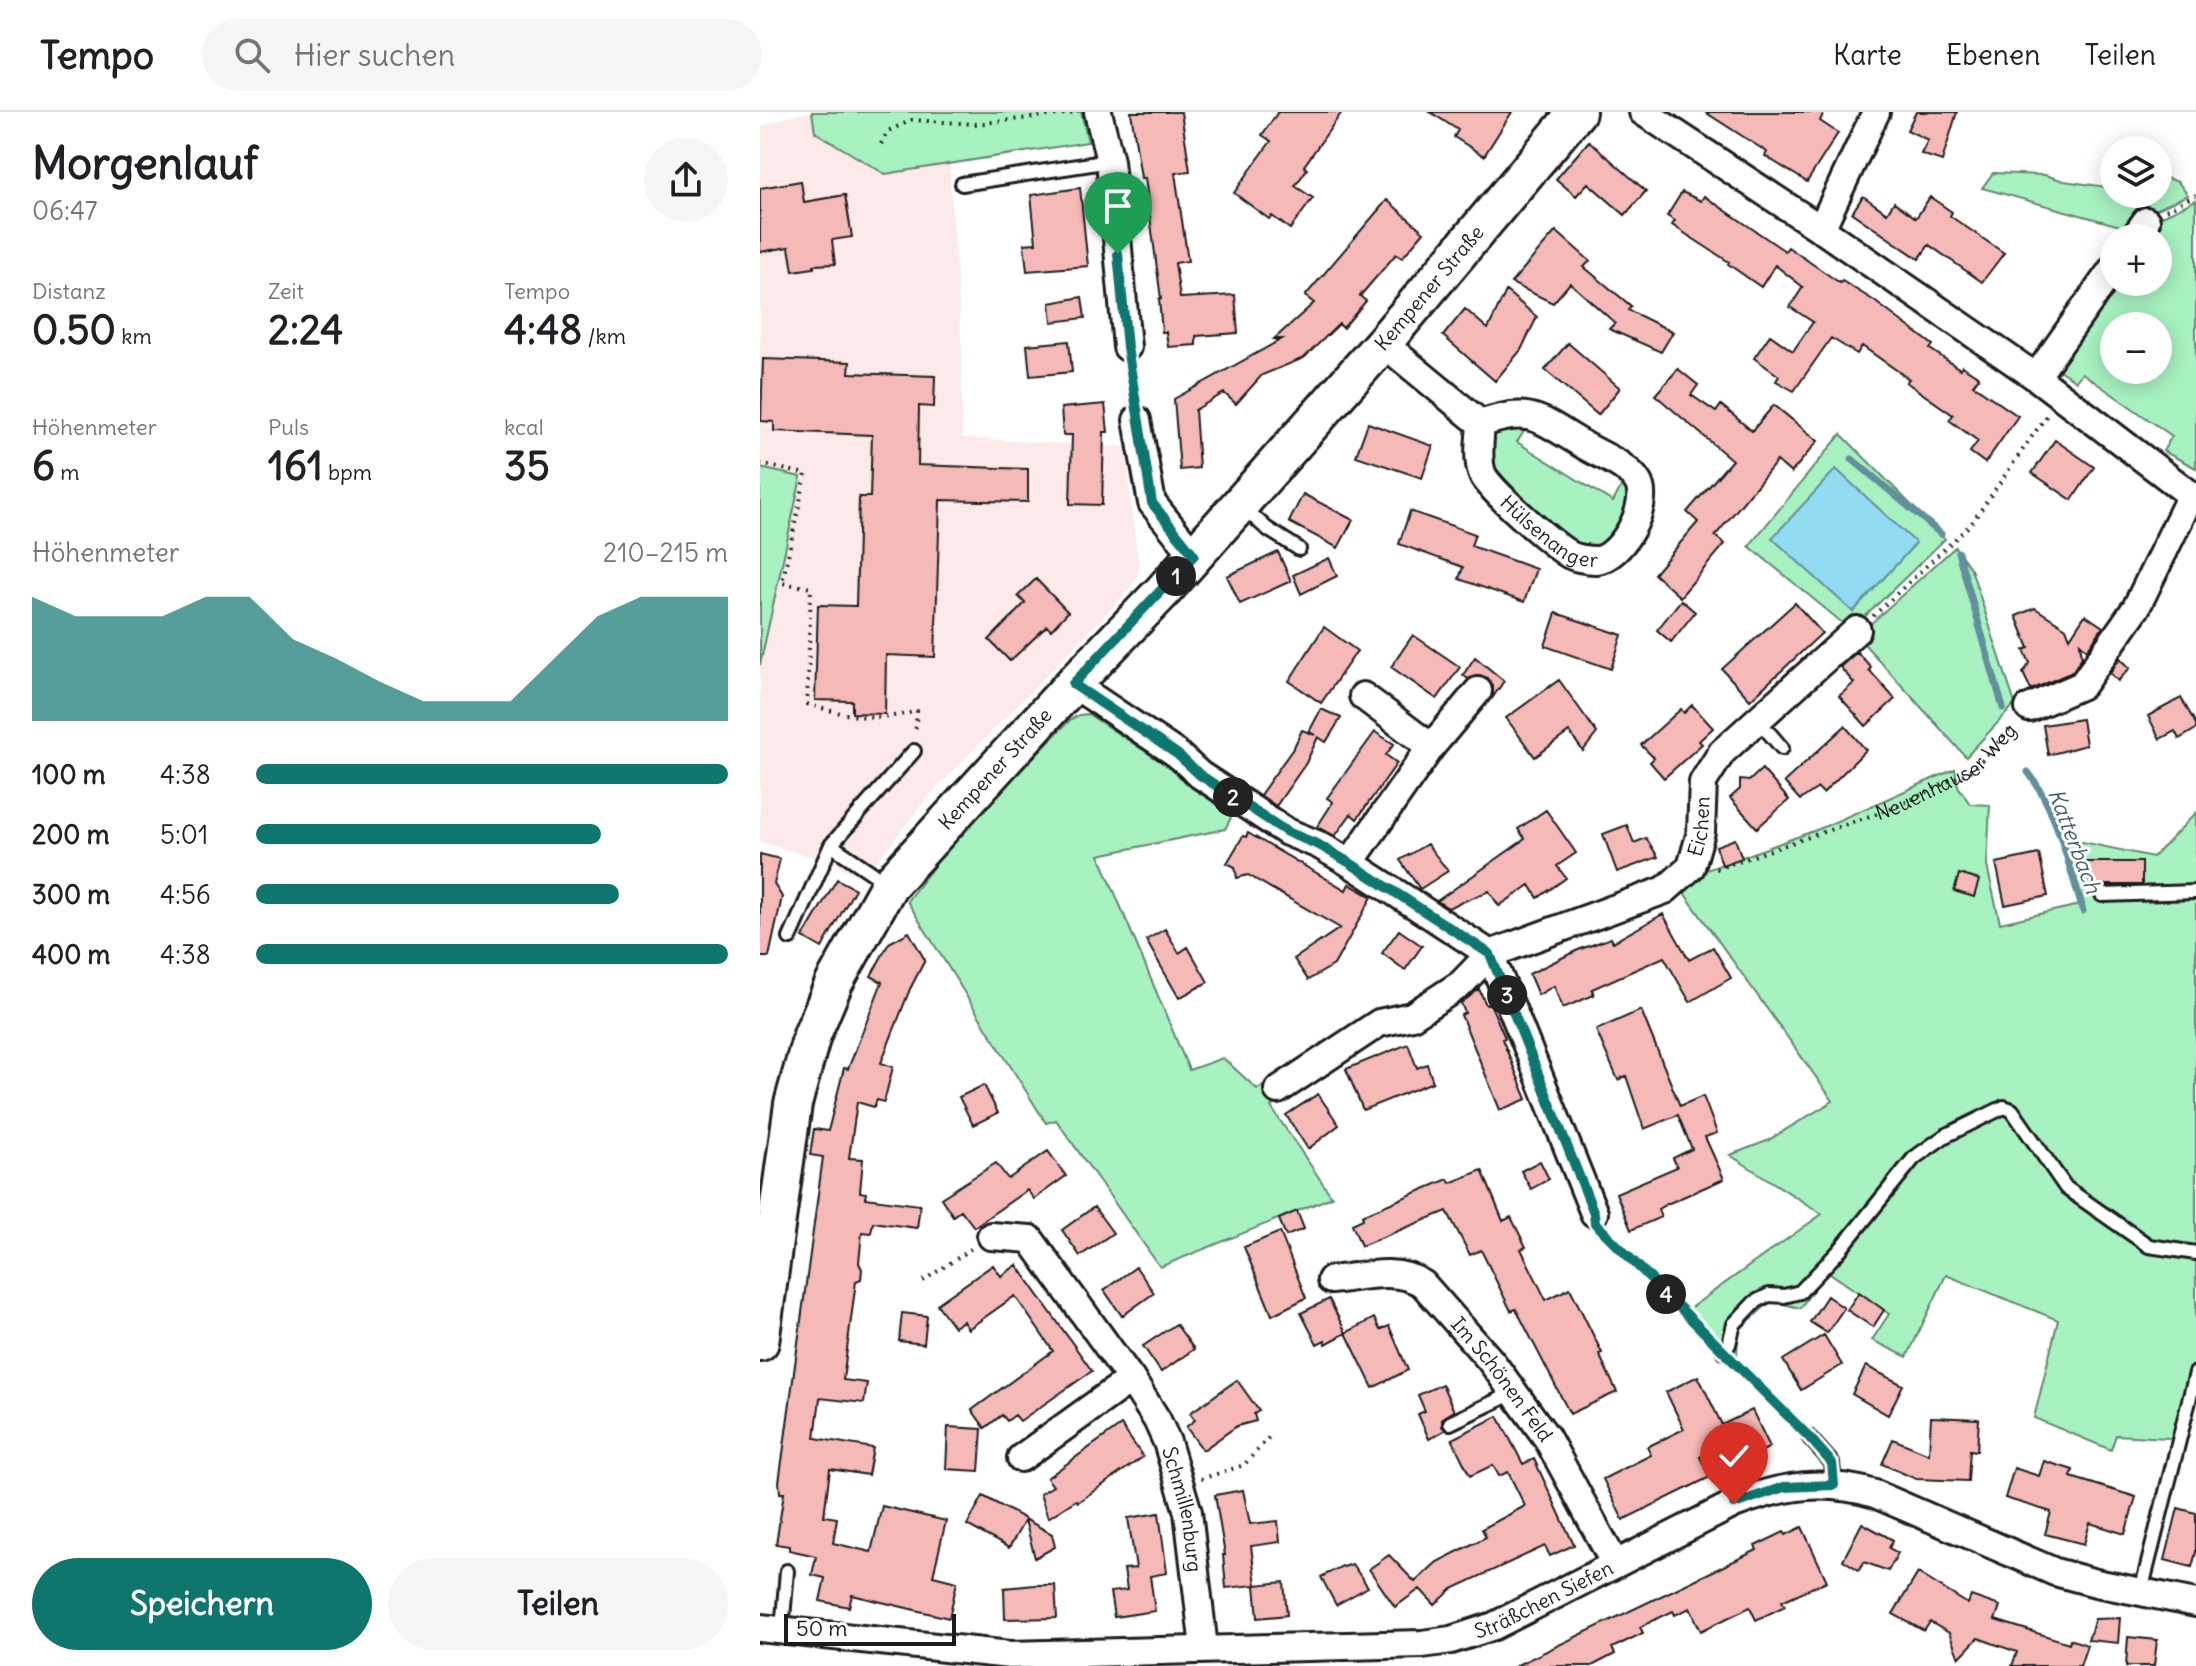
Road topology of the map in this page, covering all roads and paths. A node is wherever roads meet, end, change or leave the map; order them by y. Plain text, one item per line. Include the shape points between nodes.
1 (1082, 112) edge
2 (1098, 112) edge
3 (1577, 112) edge
4 (1643, 112) edge
5 (1876, 112) edge
6 (881, 144) dead end
7 (1110, 161) junction
8 (962, 184) dead end
9 (2196, 195) edge
10 (2148, 224) edge
11 (1821, 229) junction
12 (2100, 287) edge
13 (1383, 343) junction
14 (1127, 347) joint
15 (2036, 377) junction
16 (2059, 396) junction
17 (1137, 420) joint
18 (1481, 424) junction
19 (760, 464) edge
20 (1240, 504) junction
21 (1299, 549) dead end
22 (1194, 555) junction
23 (1857, 630) joint
24 (1073, 684) junction
25 (1478, 691) dead end
26 (1363, 696) dead end
27 (2029, 708) joint
28 (1758, 720) junction
29 (915, 735) dead end
30 (1431, 747) junction
31 (1782, 748) dead end
32 (914, 751) dead end
33 (831, 845) junction
34 (1350, 863) junction
35 (1679, 880) junction
36 (889, 885) junction
37 (2196, 892) edge
38 (2102, 895) dead end
39 (790, 938) dead end
40 (1490, 954) junction
41 (1278, 1090) dead end
42 (1594, 1213) joint
43 (991, 1236) joint
44 (2196, 1253) edge
45 (1331, 1280) dead end
46 (923, 1281) dead end
47 (760, 1342) edge
48 (1724, 1352) junction
49 (2196, 1373) edge
50 (1131, 1379) junction
51 (1513, 1393) junction
52 (1450, 1423) dead end
53 (1271, 1435) dead end
54 (1809, 1437) joint
55 (1021, 1458) dead end
56 (1182, 1485) junction
57 (1834, 1485) junction
58 (1615, 1564) junction
59 (787, 1571) dead end
60 (2141, 1591) junction
61 (2196, 1603) edge
62 (771, 1629) edge
63 (1204, 1648) junction

1 - 6 path via 975,124 912,120 888,131
2 - 7 street
3 - 13 main road, Kempener Straße
4 - 11 street, Neuenhauser Weg
5 - 11 street
7 - 8 lane
7 - 14 street
9 - 10 path
11 - 15 street, Neuenhauser Weg
12 - 15 street
13 - 18 street
13 - 20 main road, Kempener Straße
14 - 17 path
15 - 16 street, Neuenhauser Weg
16 - 23 path via 1971,524
16 - 27 street, Neuenhauser Weg via 2191,495 2136,608 2082,685
17 - 22 street via 1152,503
18 - 18 street, Hülsenanger via 1482,474 1505,499 1569,556 1598,560 1614,553 1632,529 1642,501 1639,483 1535,416 1507,414
19 - 29 path via 806,474 782,583 811,588 807,704 848,716 892,718 917,711
20 - 21 lane
20 - 22 main road, Kempener Straße
22 - 24 main road, Kempener Straße
23 - 28 street, Eichen
24 - 34 street via 1287,832
24 - 36 main road, Kempener Straße
25 - 30 street
26 - 30 street
27 - 35 path, Neuenhauser Weg via 1974,769 1896,807
28 - 31 lane
28 - 35 street, Eichen via 1722,752 1703,782 1701,832 1691,867
30 - 34 street
32 - 33 lane
33 - 36 lane
33 - 39 lane
34 - 40 street
35 - 40 street, Eichen via 1665,890
36 - 47 main road, Kempener Straße via 834,983 812,1035 793,1104
37 - 38 lane
40 - 41 street, Eichen via 1461,984 1412,1016 1379,1023
40 - 42 street
42 - 48 path via 1595,1223
43 - 46 path
43 - 50 street, Schmillenburg via 1030,1239
44 - 48 lane via 2149,1246 2066,1188 2012,1110 2004,1107 1914,1158 1800,1292 1755,1302 1734,1324
45 - 51 street, Im Schönen Feld via 1411,1276 1466,1331
48 - 54 path
49 - 60 lane
50 - 55 street
50 - 56 street, Schmillenburg via 1157,1420
51 - 52 lane
51 - 58 street, Im Schönen Feld via 1547,1438
53 - 56 path via 1244,1465
54 - 57 lane via 1832,1463
56 - 63 street, Schmillenburg
57 - 58 street, Sträßchen Siefen via 1762,1493
57 - 60 street, Sträßchen Siefen via 1875,1494 2055,1572
58 - 63 street, Sträßchen Siefen via 1494,1626 1451,1640
59 - 62 lane
60 - 61 street, Sträßchen Siefen
62 - 63 street, Sträßchen Siefen via 1010,1655

